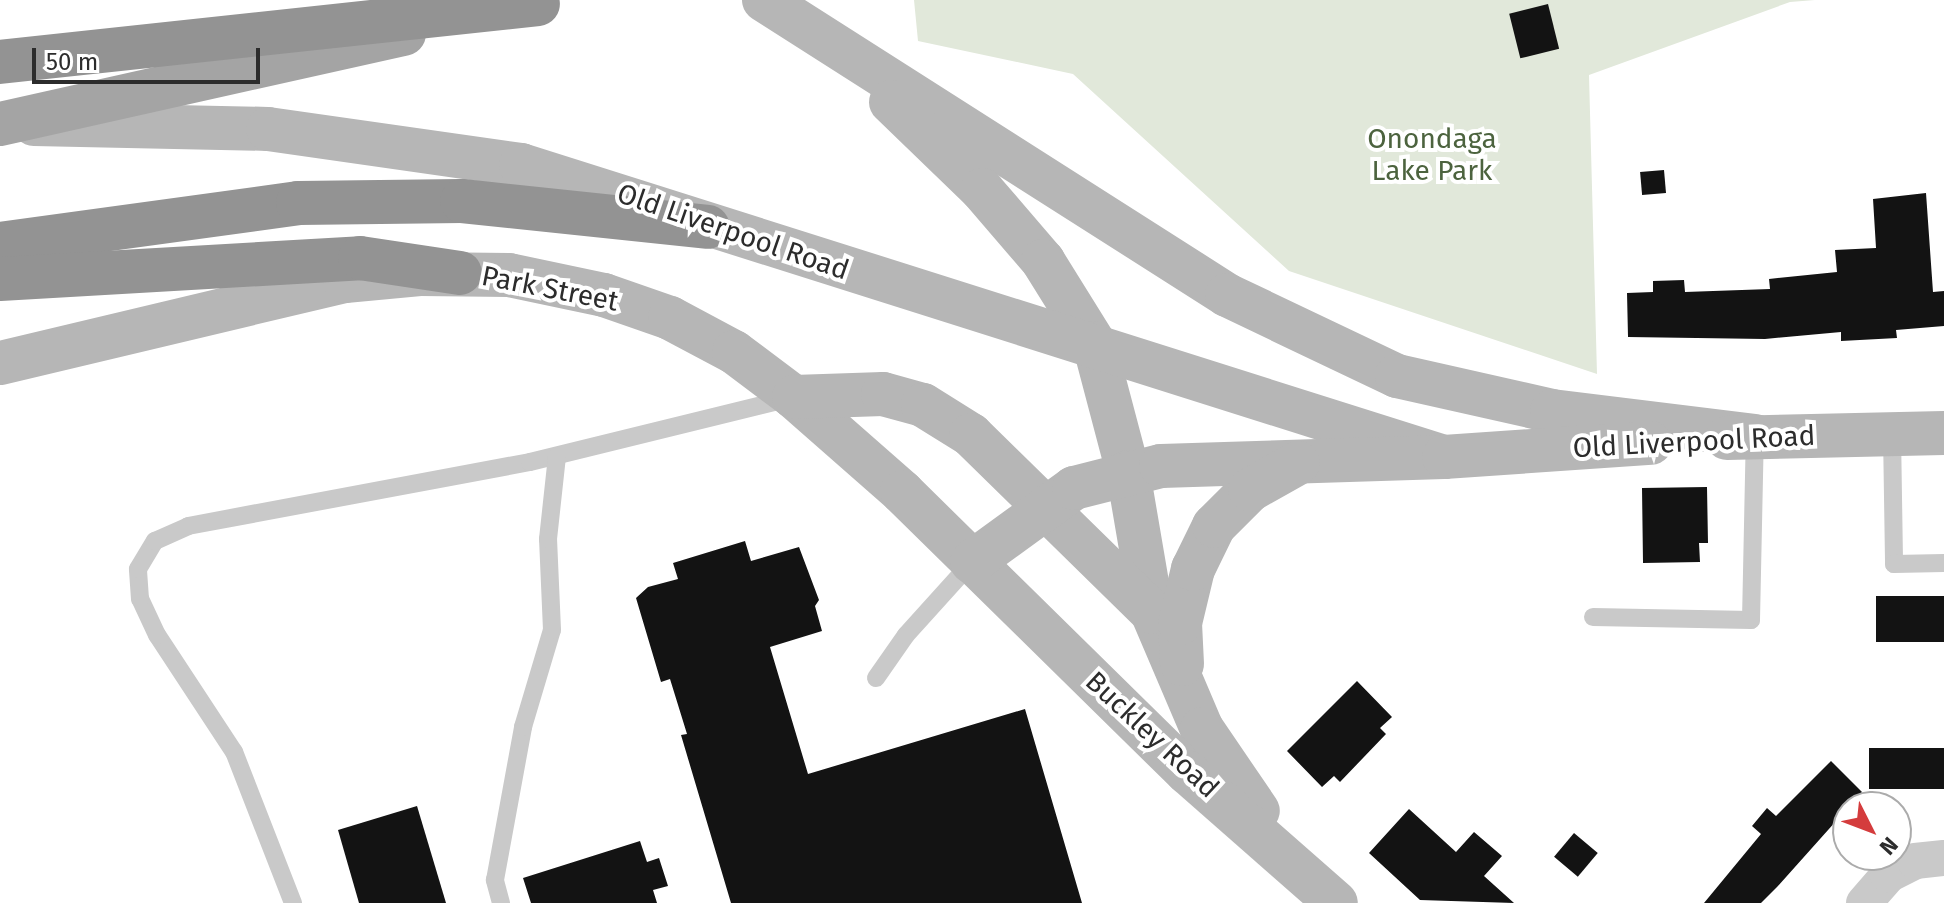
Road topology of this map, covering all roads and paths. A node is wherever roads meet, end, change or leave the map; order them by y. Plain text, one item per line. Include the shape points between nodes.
1 (454, 0) edge
2 (764, 0) edge
3 (551, 2) edge
4 (835, 47) junction
5 (0, 62) edge
6 (0, 124) edge
7 (708, 227) junction
8 (0, 244) edge
9 (460, 273) junction
10 (0, 279) edge
11 (1094, 343) junction
12 (0, 363) edge
13 (794, 397) junction
14 (1892, 433) junction
15 (1944, 433) edge
16 (1755, 436) junction
17 (557, 456) junction
18 (1444, 457) junction
19 (1305, 460) junction
20 (1128, 472) junction
21 (1046, 508) junction
22 (972, 562) junction
23 (1944, 563) edge
24 (1152, 612) junction
25 (1593, 617) dead end
26 (876, 678) dead end
27 (1186, 690) junction
28 (1944, 858) edge
29 (1298, 864) junction
30 (293, 903) edge
31 (501, 903) edge
32 (1336, 903) edge
33 (1864, 903) edge

1 - 3 main road
2 - 4 main road
3 - 5 highway
3 - 6 main road
4 - 11 main road via 982,190 1043,261
4 - 16 main road via 1227,295 1397,376 1552,411
6 - 7 main road, Old Liverpool Road via 268,129 470,155 640,199
7 - 8 highway via 462,201 298,203
7 - 11 main road, Old Liverpool Road
9 - 10 highway via 360,258
9 - 12 main road, Park Street via 345,281
9 - 13 main road, Park Street via 509,275 604,295 670,318 734,352
11 - 18 main road, Old Liverpool Road via 1217,388
11 - 20 main road
13 - 17 lane
13 - 21 main road via 883,394 923,405 971,435
13 - 22 main road, Park Street
14 - 15 main road, Old Liverpool Road
14 - 16 main road, Old Liverpool Road
14 - 23 lane via 1894,564
16 - 18 main road, Old Liverpool Road
16 - 25 lane via 1751,620
17 - 30 lane via 188,526 153,544 138,569 140,599 157,635 234,752
17 - 31 lane via 548,539 552,630 523,727 495,880
18 - 19 main road, Old Liverpool Road
19 - 20 main road, Old Liverpool Road
19 - 27 main road via 1250,490 1214,526 1193,569 1180,623
20 - 21 main road, Old Liverpool Road via 1074,488
20 - 24 main road
21 - 22 main road, Old Liverpool Road
21 - 24 main road
22 - 26 lane via 906,635
22 - 29 main road, Buckley Road via 1187,772
24 - 27 main road
27 - 29 main road via 1202,729
28 - 33 street via 1915,861 1888,875
29 - 32 main road, Buckley Road

